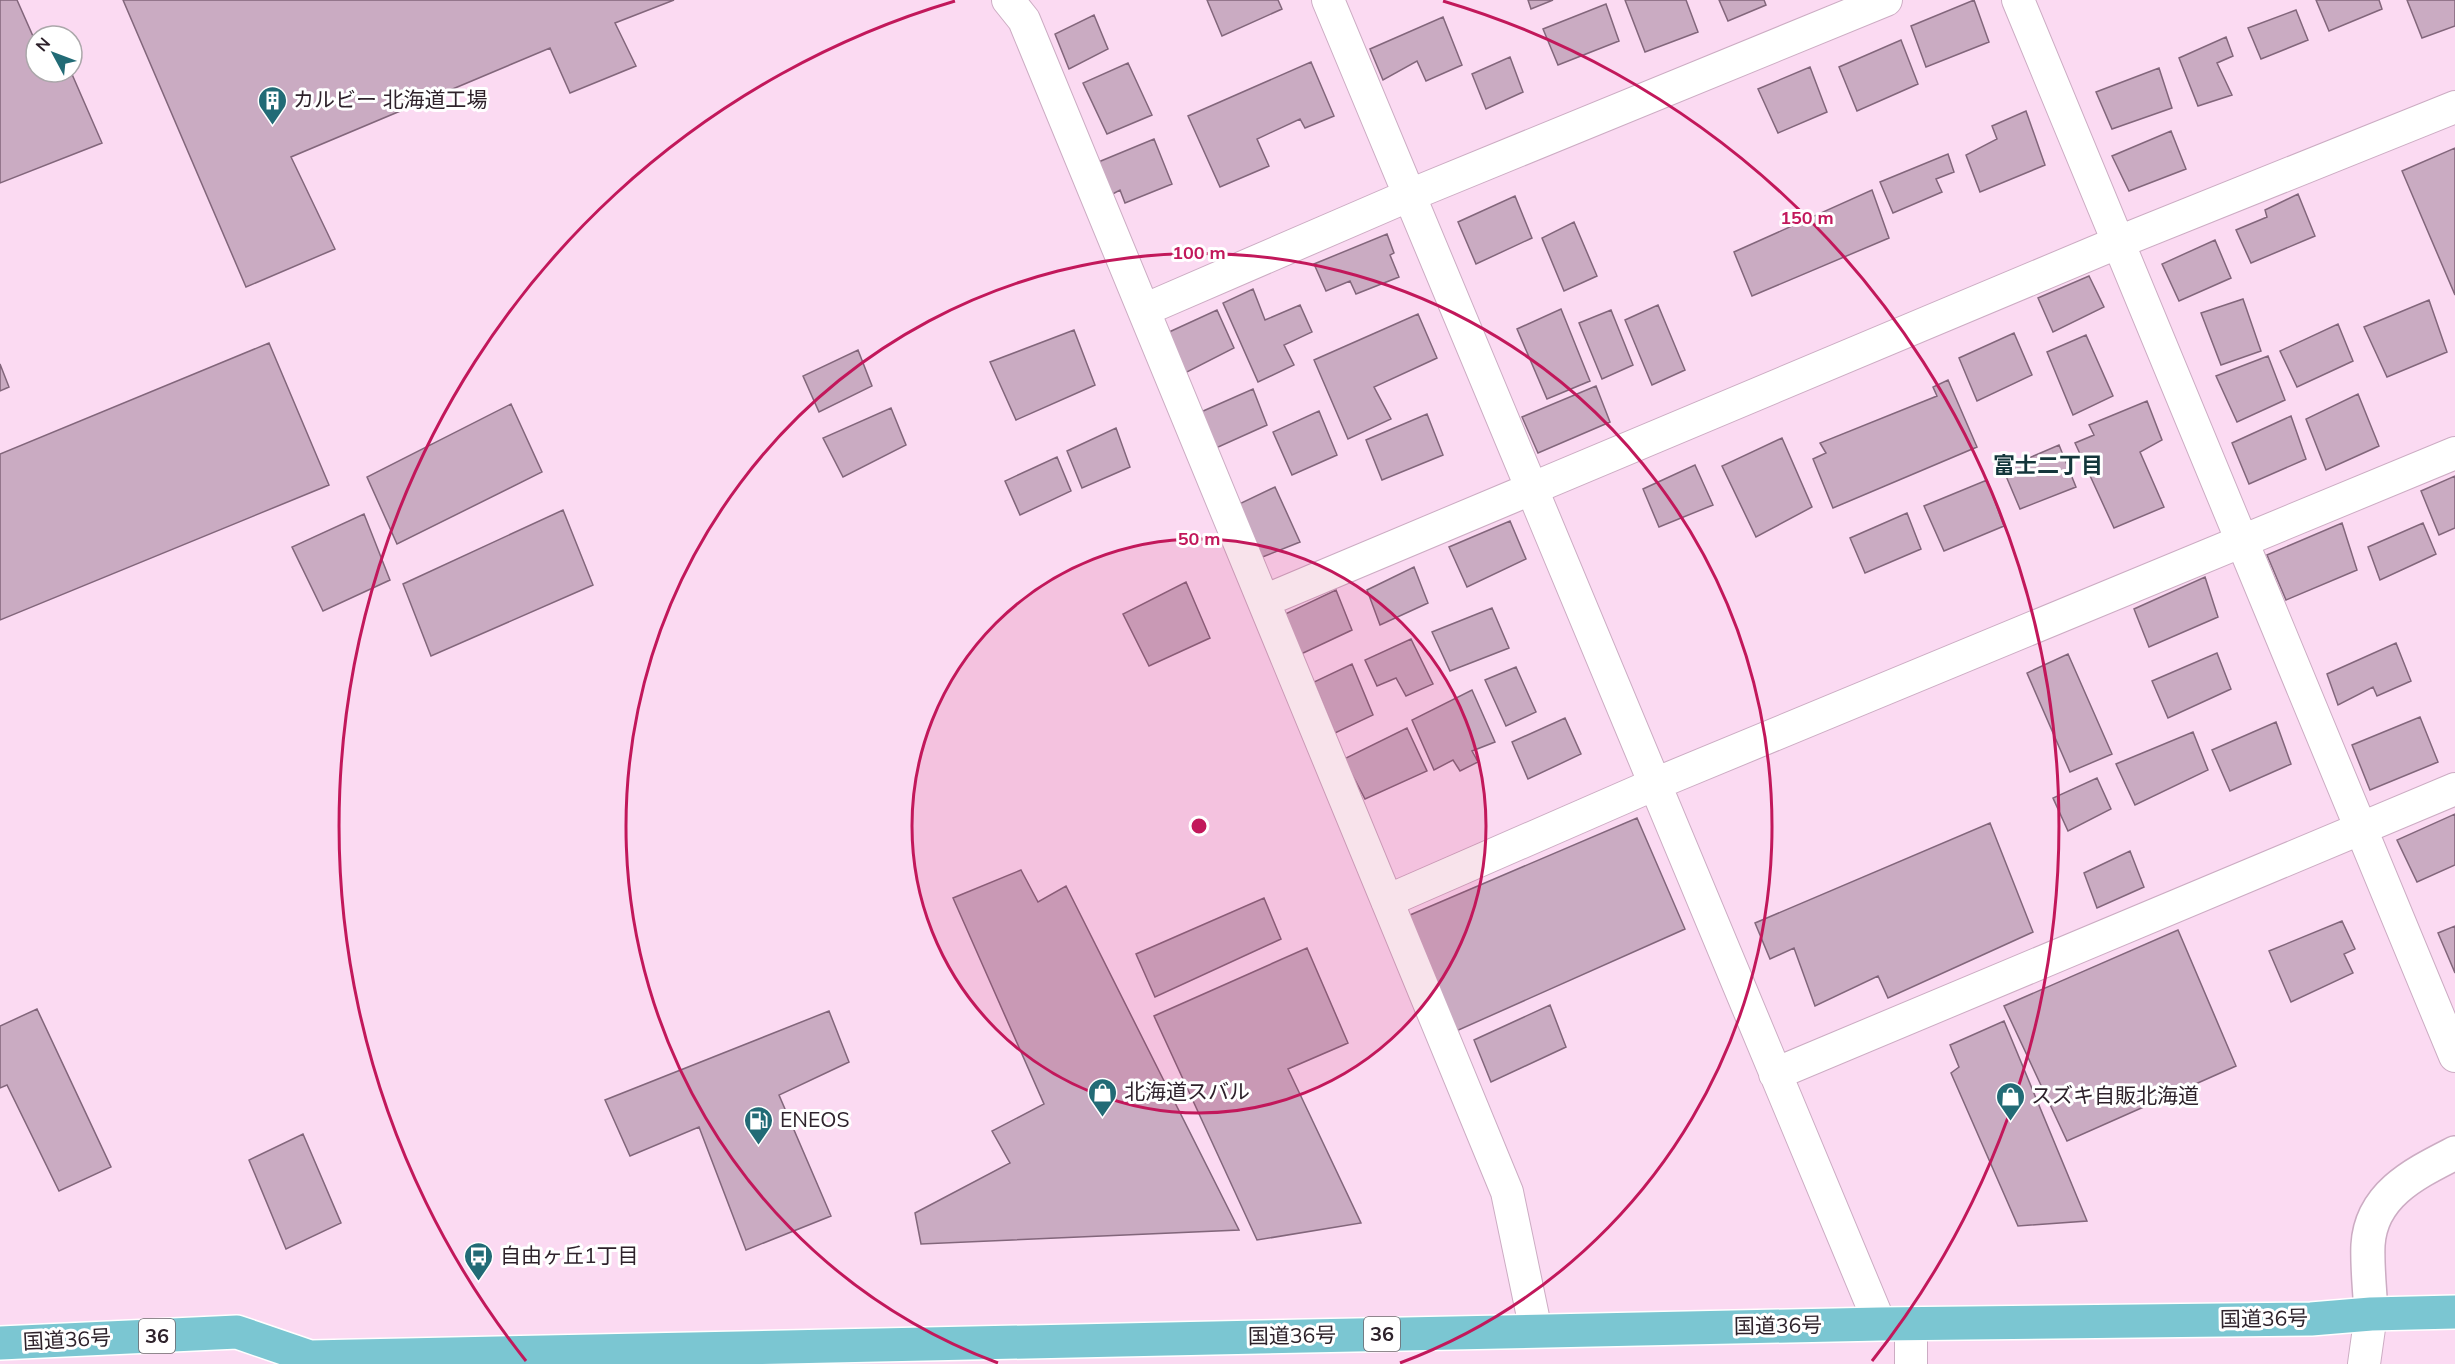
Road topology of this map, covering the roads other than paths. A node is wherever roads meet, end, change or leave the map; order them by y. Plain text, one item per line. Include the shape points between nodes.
1 (1328, 0) edge
2 (1886, 0) edge
3 (2018, 0) edge
4 (1023, 3) edge
5 (2455, 107) edge
6 (1410, 195) junction
7 (2119, 242) junction
8 (1144, 310) junction
9 (2455, 453) edge
10 (1532, 488) junction
11 (2241, 540) junction
12 (1264, 602) junction
13 (1655, 784) junction
14 (2455, 789) edge
15 (2361, 828) junction
16 (1387, 901) junction
17 (2455, 1056) edge
18 (1775, 1074) junction
19 (2455, 1153) edge
20 (2455, 1312) edge
21 (2371, 1314) junction
22 (1896, 1324) junction
23 (1536, 1331) junction
24 (0, 1343) edge
25 (301, 1360) edge
26 (1911, 1364) edge
27 (2364, 1364) edge

1 - 6 street
2 - 6 street
3 - 7 street
4 - 8 street via 1024,20
5 - 7 street
6 - 8 street
6 - 10 street
7 - 10 street
7 - 11 street
8 - 12 street
9 - 11 street
10 - 12 street
10 - 13 street
11 - 13 street
11 - 15 street
12 - 16 street
13 - 16 street
13 - 18 street
14 - 15 street
15 - 17 street
15 - 18 street
16 - 23 street via 1507,1192
18 - 22 street
19 - 21 street via 2401,1183 2381,1206 2368,1243
20 - 21 highway, 国道36号 / 36
21 - 22 highway, 国道36号 / 36 via 2312,1319
21 - 27 street
22 - 23 highway, 国道36号 / 36
22 - 26 street
23 - 25 highway, 国道36号 / 36
24 - 25 highway, 国道36号 / 36 via 237,1332

